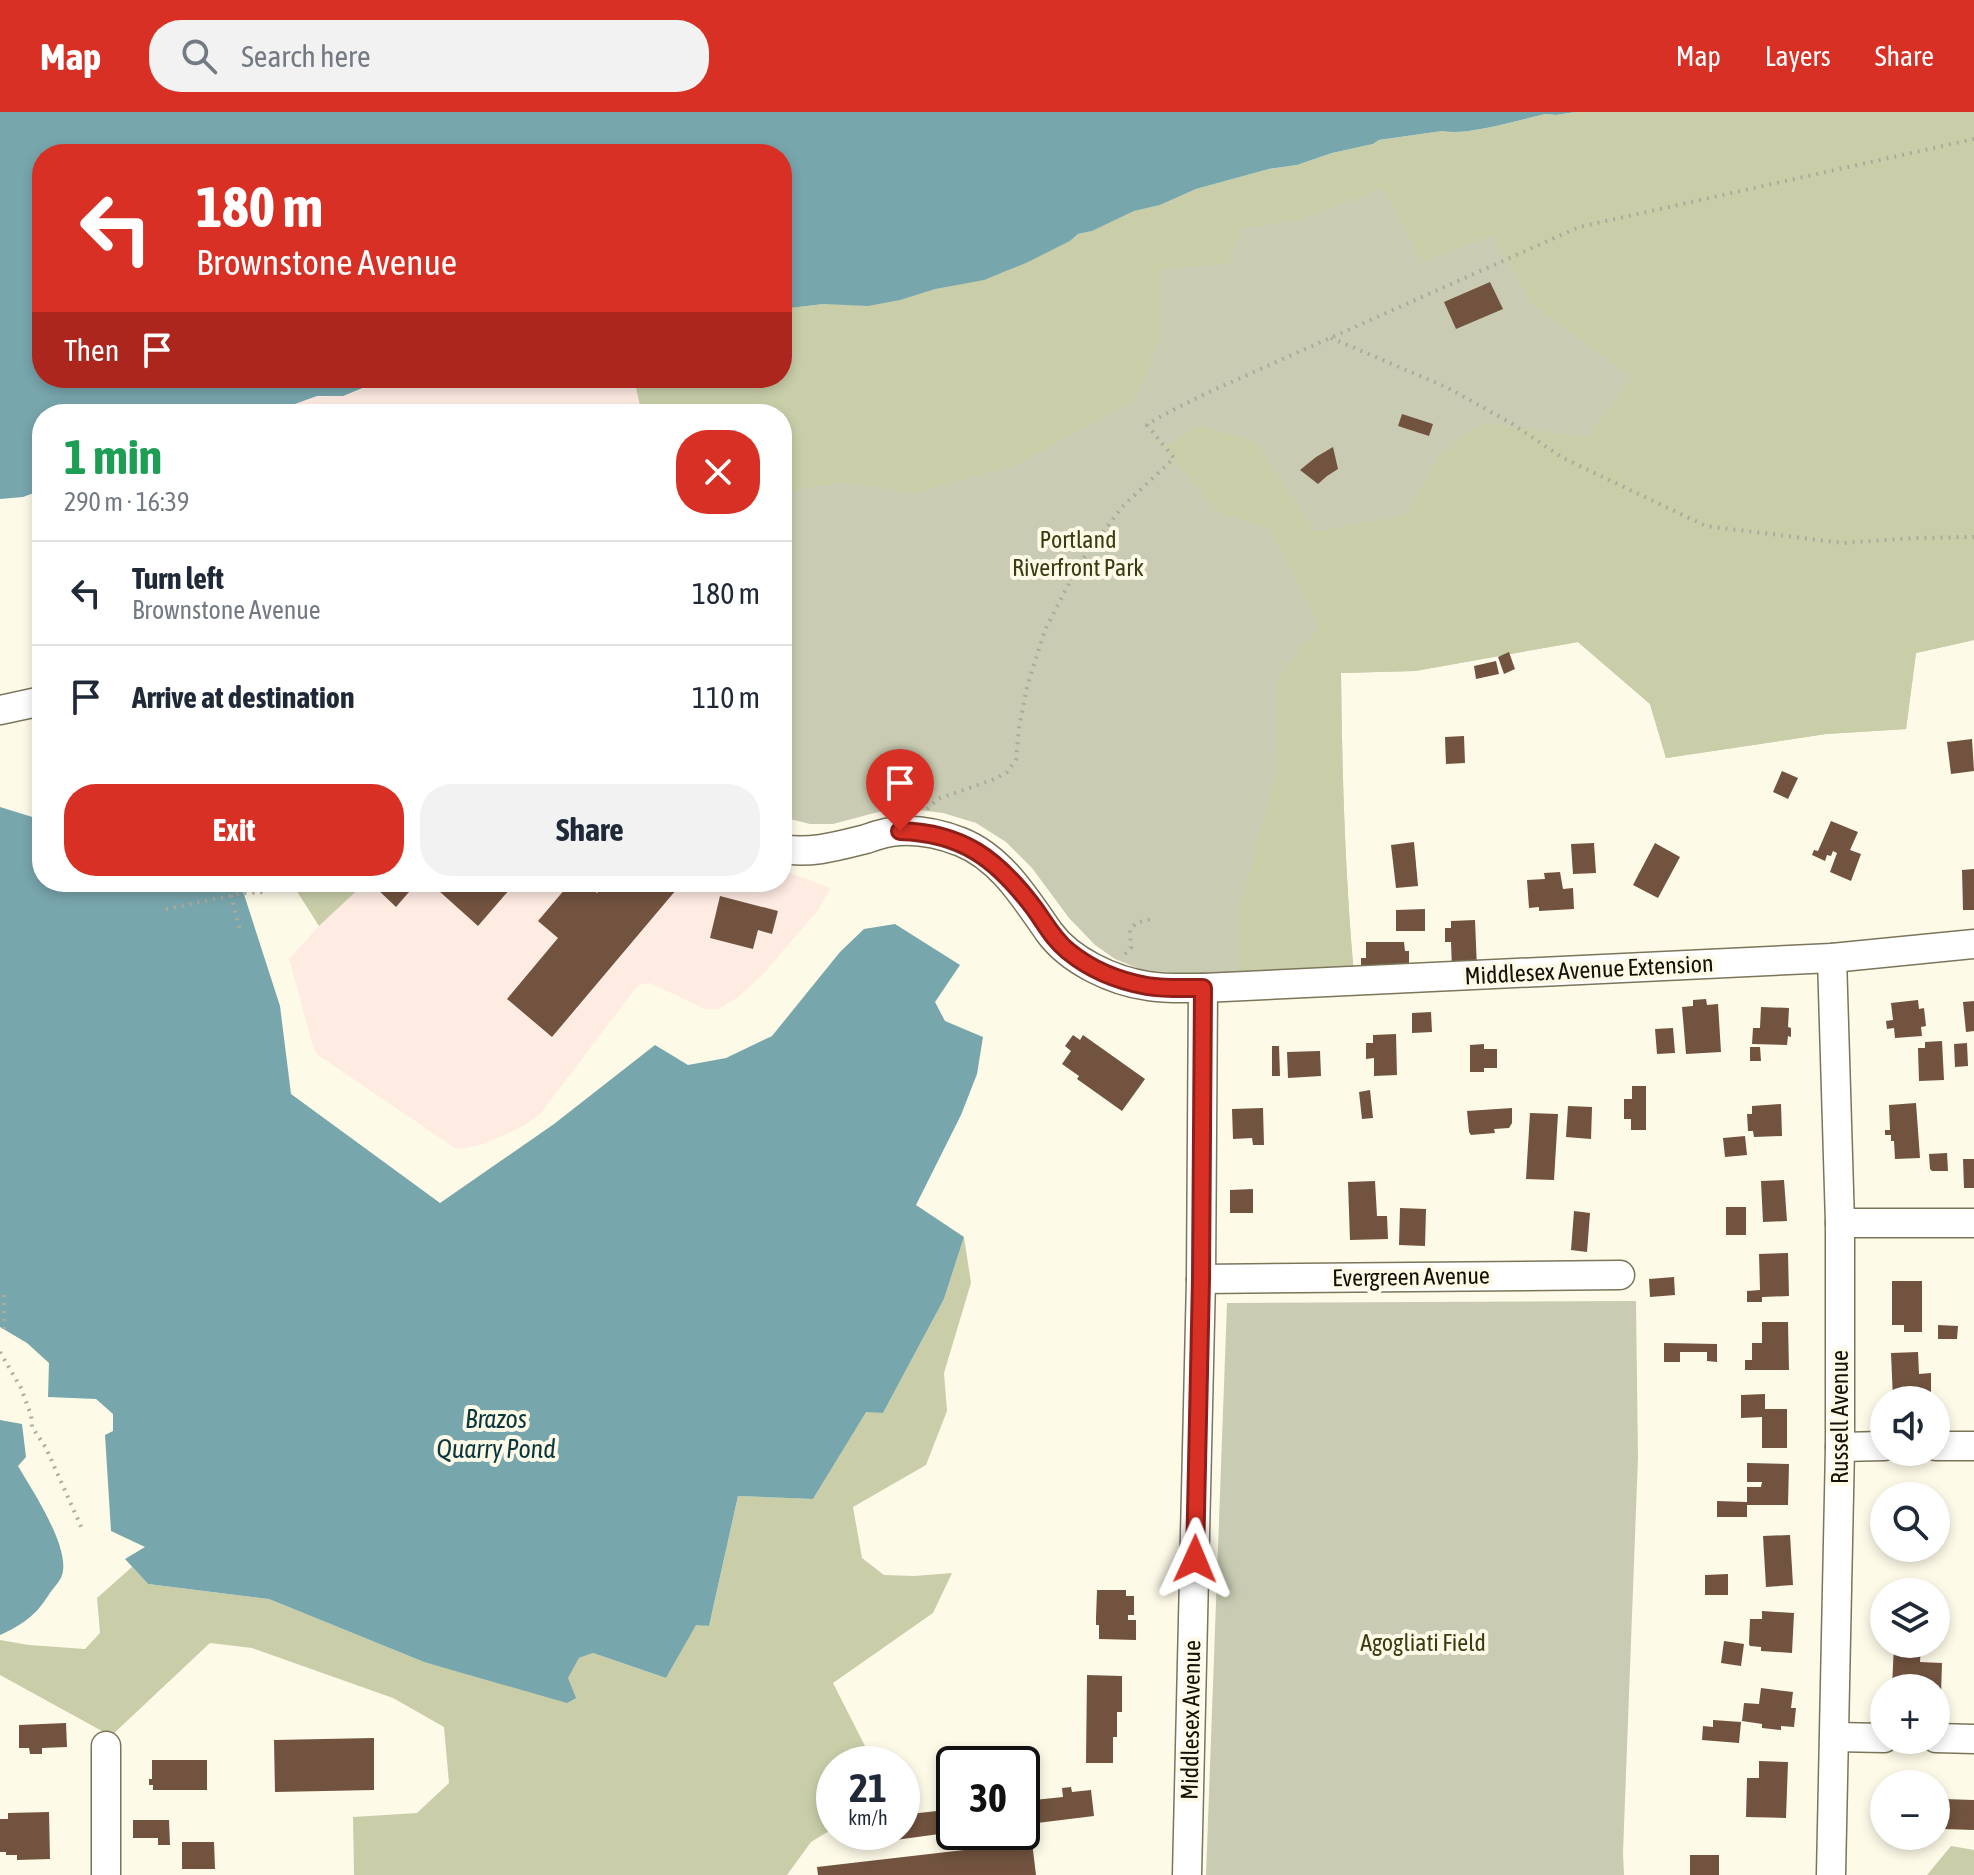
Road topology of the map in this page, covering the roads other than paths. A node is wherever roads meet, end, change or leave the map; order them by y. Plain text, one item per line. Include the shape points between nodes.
1 (32, 703) edge
2 (0, 710) edge
3 (792, 849) edge
4 (1974, 944) edge
5 (1832, 958) junction
6 (1203, 988) junction
7 (1840, 1223) junction
8 (1974, 1223) edge
9 (1620, 1275) dead end
10 (1201, 1279) junction
11 (1870, 1446) edge
12 (1950, 1446) edge
13 (1974, 1446) edge
14 (1840, 1447) junction
15 (1835, 1737) junction
16 (1870, 1738) edge
17 (1950, 1738) edge
18 (1974, 1739) edge
19 (106, 1746) dead end
20 (106, 1875) edge
21 (1187, 1875) edge
22 (1831, 1875) edge

1 - 2 street
3 - 6 street, Middlesex Avenue Extension via 817,850 900,831 961,842 997,867 1059,943 1084,962 1148,986
4 - 5 street, Middlesex Avenue Extension
5 - 6 street, Middlesex Avenue Extension
5 - 7 street, Russell Avenue
6 - 10 street, Middlesex Avenue
7 - 8 street
7 - 14 street, Russell Avenue
9 - 10 street, Evergreen Avenue
10 - 21 street, Middlesex Avenue
11 - 14 street
12 - 13 street
14 - 15 street, Russell Avenue
15 - 16 street
15 - 22 street, Russell Avenue
17 - 18 street
19 - 20 street

